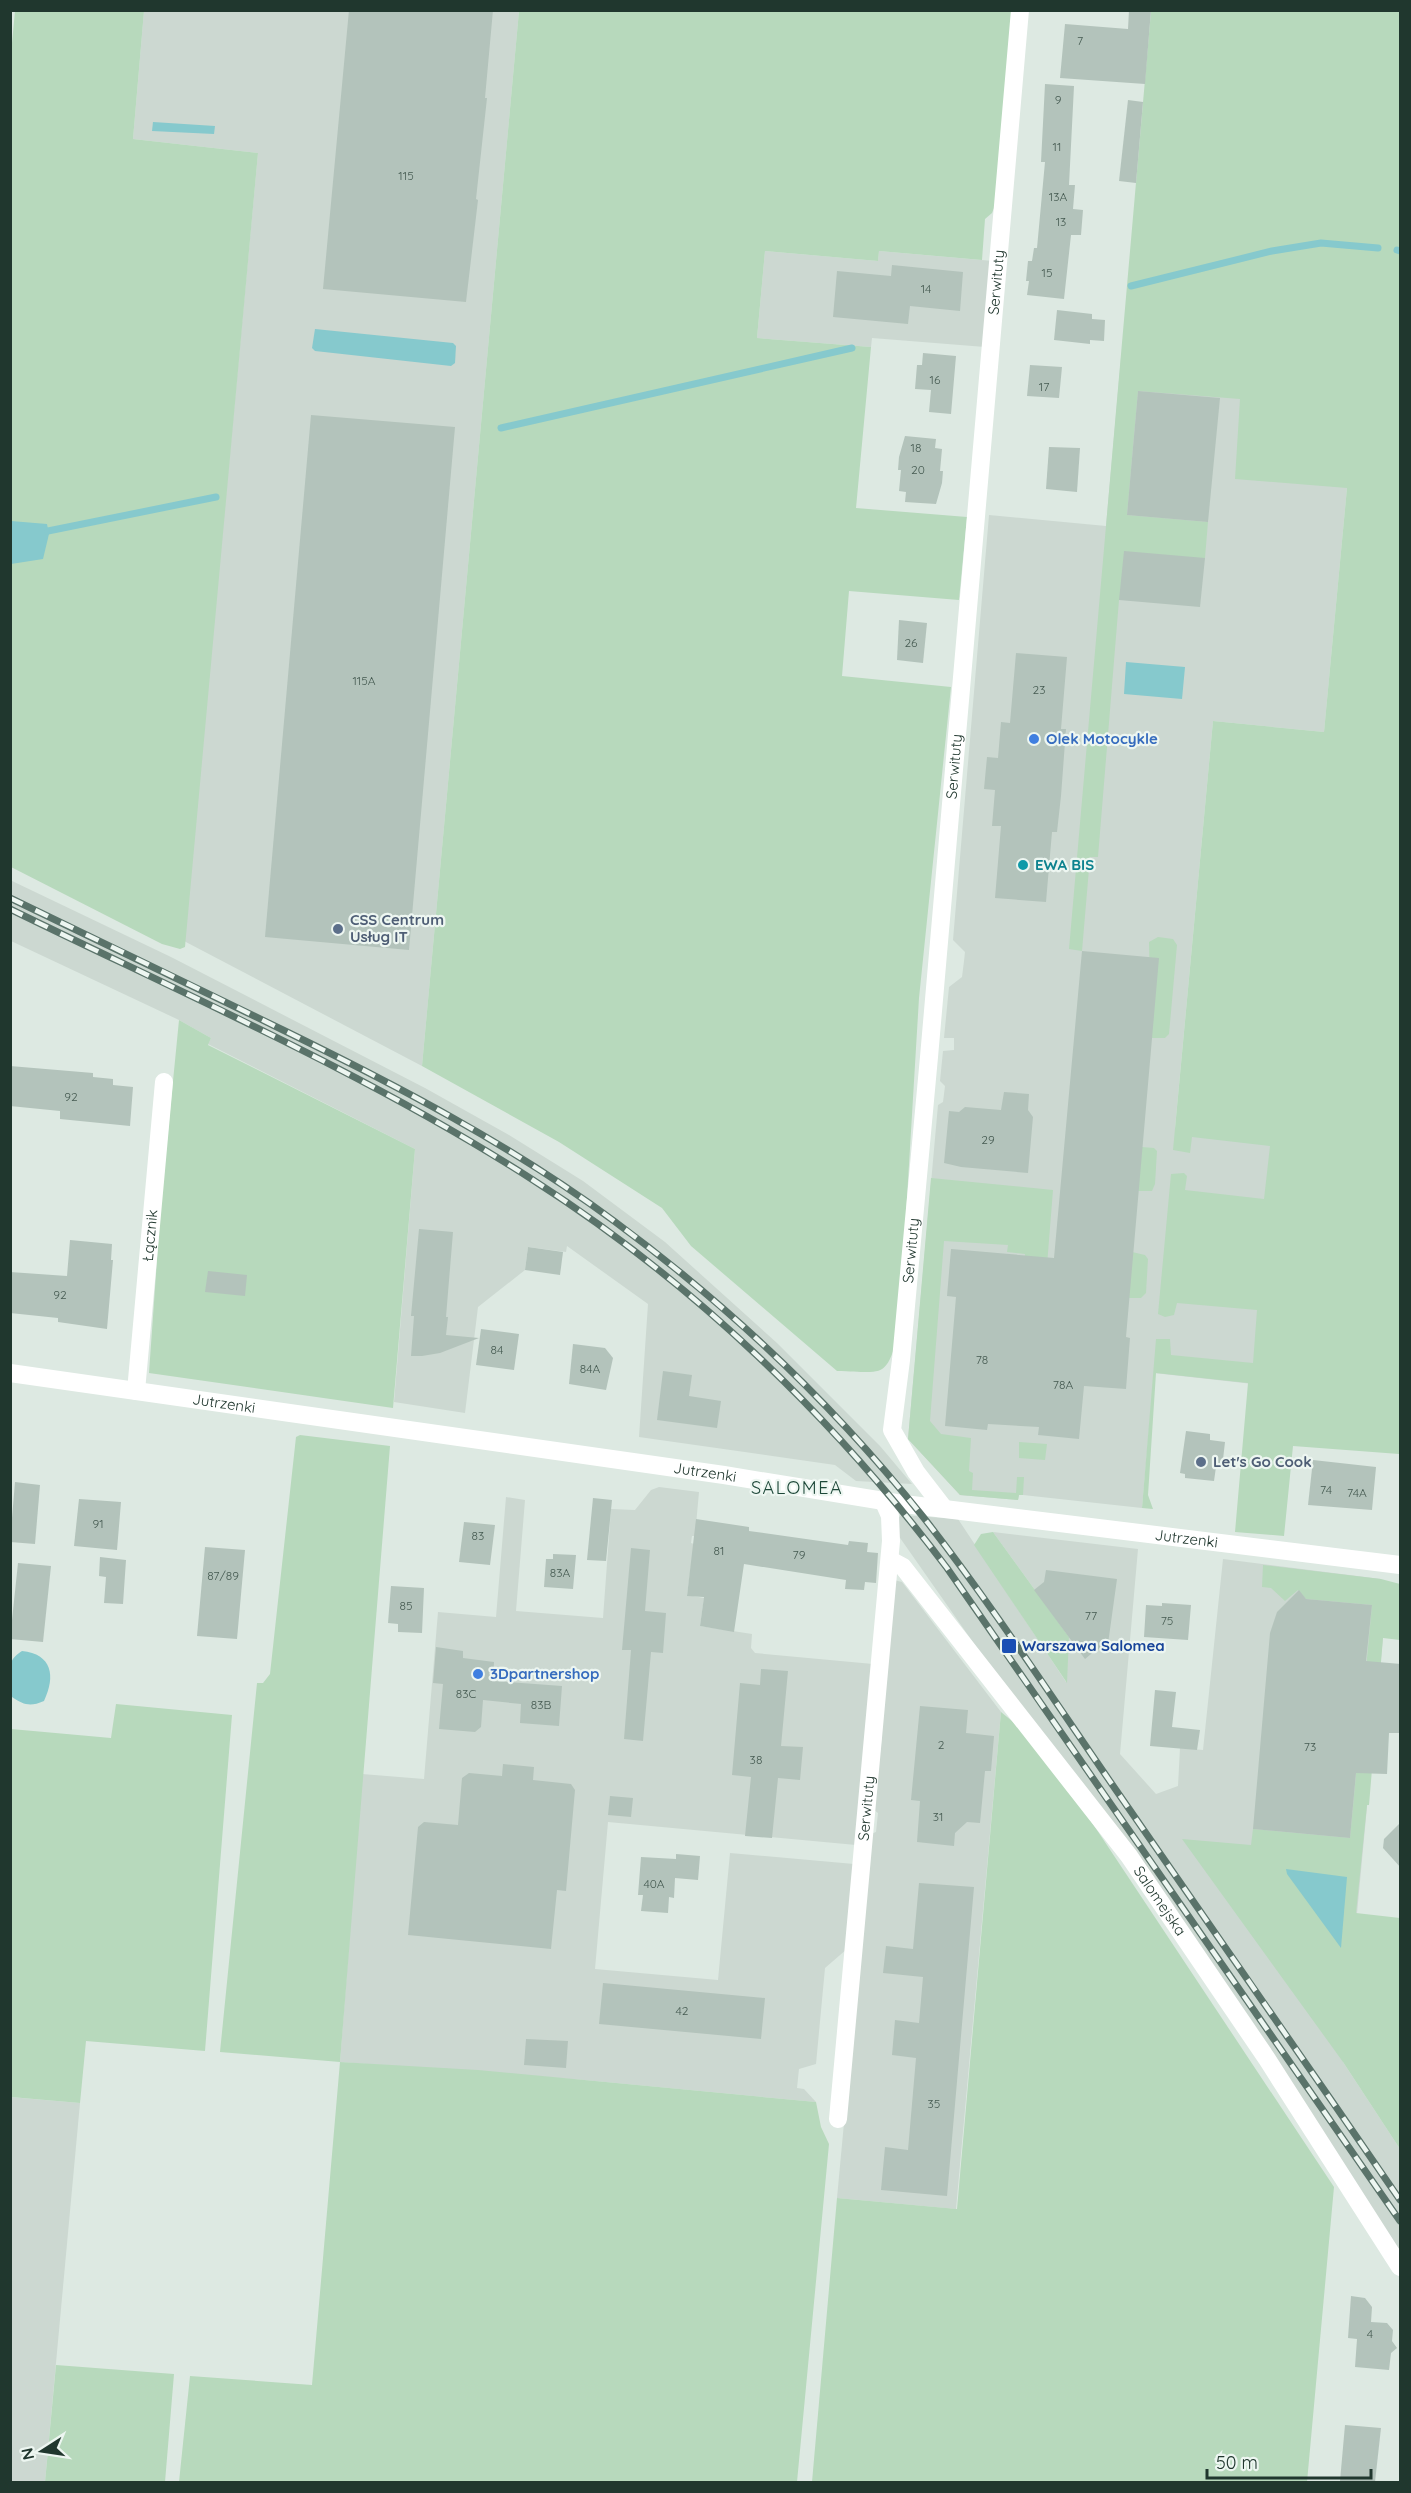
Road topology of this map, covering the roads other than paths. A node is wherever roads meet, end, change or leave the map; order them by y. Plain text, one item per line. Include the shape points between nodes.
1 (1020, 10) edge
2 (165, 1082) dead end
3 (10, 1373) edge
4 (136, 1390) junction
5 (883, 1500) junction
6 (942, 1507) junction
7 (890, 1560) junction
8 (1401, 1565) edge
9 (838, 2119) dead end
10 (1401, 2267) edge

1 - 6 street, Serwituty via 925,1104 892,1430
2 - 4 street, Łącznik
3 - 4 street, Jutrzenki
4 - 5 street, Jutrzenki
5 - 6 street, Jutrzenki
5 - 7 street, Serwituty via 890,1516
6 - 8 street, Jutrzenki
7 - 9 street, Serwituty
7 - 10 street, Salomejska via 903,1568 1129,1856 1267,2059

